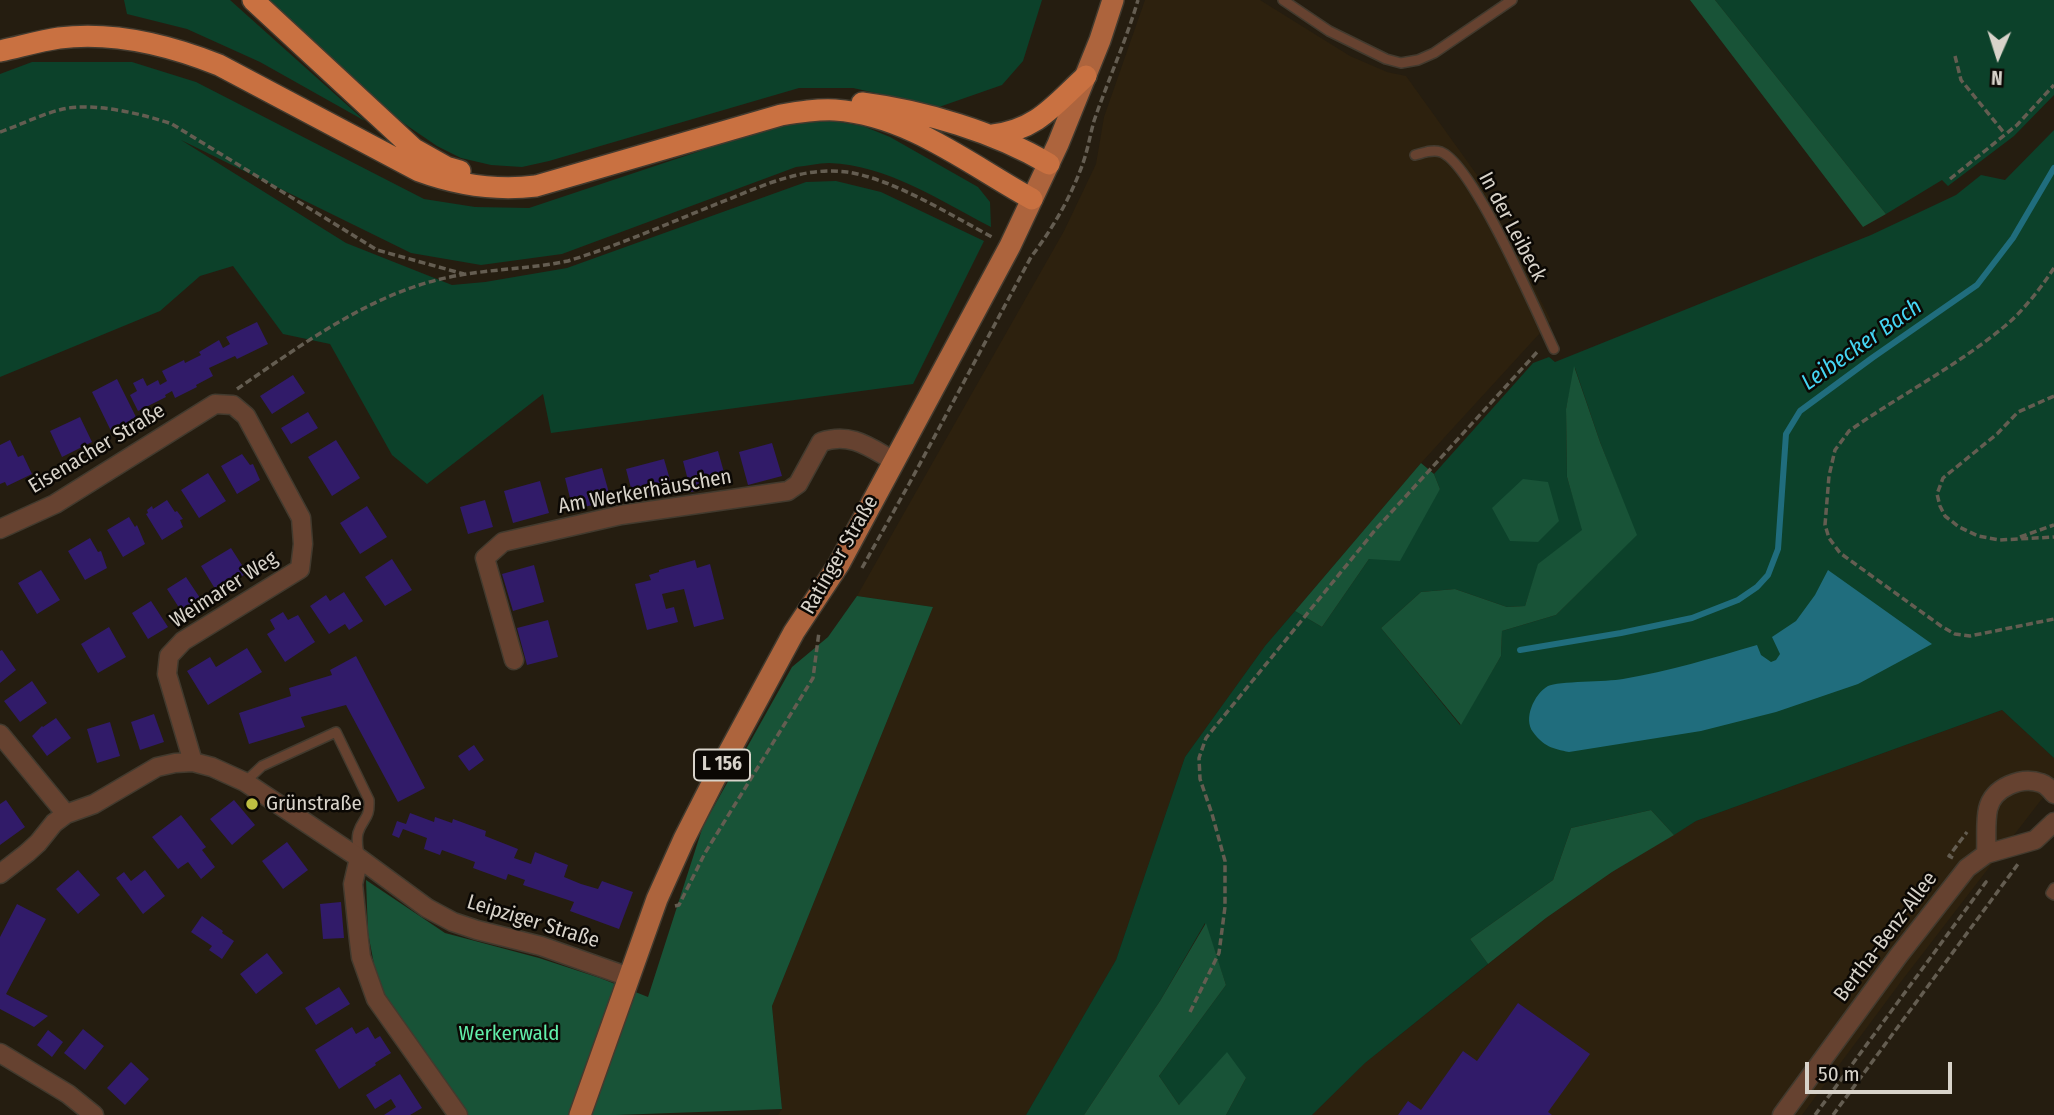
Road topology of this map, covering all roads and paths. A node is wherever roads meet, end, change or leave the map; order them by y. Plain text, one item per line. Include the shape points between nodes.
1 (253, 0) edge
2 (1113, 0) edge
3 (1283, 0) edge
4 (1512, 0) edge
5 (0, 51) edge
6 (1955, 56) dead end
7 (1086, 76) junction
8 (2054, 85) edge
9 (0, 132) edge
10 (2005, 134) junction
11 (993, 135) junction
12 (1415, 155) dead end
13 (1049, 164) junction
14 (1950, 179) dead end
15 (1032, 199) junction
16 (1010, 246) junction
17 (2054, 268) edge
18 (466, 274) junction
19 (1549, 337) junction
20 (1554, 349) dead end
21 (2054, 396) edge
22 (215, 404) junction
23 (894, 461) junction
24 (2054, 525) edge
25 (0, 530) edge
26 (2054, 537) edge
27 (2011, 540) junction
28 (2054, 619) edge
29 (514, 660) dead end
30 (0, 734) edge
31 (193, 762) junction
32 (245, 782) junction
33 (2054, 794) edge
34 (66, 814) junction
35 (2054, 822) edge
36 (2035, 839) junction
37 (1986, 854) junction
38 (359, 858) junction
39 (0, 874) edge
40 (2054, 888) edge
41 (2054, 895) edge
42 (629, 977) junction
43 (1190, 1012) dead end
44 (0, 1053) edge
45 (94, 1115) edge
46 (458, 1115) edge
47 (580, 1115) edge
48 (1782, 1115) edge
49 (1832, 1115) edge

1 - 11 highway via 414,149 446,167 483,176 518,177 568,167 802,101 838,99 882,105
2 - 7 main road, Ratinger Straße / L 156
3 - 4 lane via 1336,35 1401,63 1434,53
5 - 15 highway via 59,38 97,36 185,51 419,171 474,186 536,186 781,115 836,110 910,130
6 - 10 path via 1961,80
7 - 11 highway via 1041,118 1018,131
7 - 13 main road, Ratinger Straße / L 156
8 - 10 path
9 - 18 path via 80,107 150,116 172,124 377,250
10 - 14 path
11 - 13 highway
12 - 19 lane, In der Leibeck via 1443,153 1462,170
13 - 15 main road, Ratinger Straße / L 156
15 - 16 main road, Ratinger Straße / L 156
16 - 18 path via 872,178 827,171 793,175 568,261
16 - 23 main road, Ratinger Straße / L 156
17 - 28 path via 2007,324 1849,431 1835,450 1825,524 1840,553 1955,634 1970,636
18 - 22 path via 406,289 367,307
19 - 20 lane, In der Leibeck
19 - 43 path via 1376,530 1206,738 1199,758 1200,779 1225,861 1224,907 1219,953
21 - 27 path via 2018,412 1939,486 1940,506 1959,527 1978,536
22 - 25 street, Eisenacher Straße via 55,504
22 - 31 street, Weimarer Weg via 233,405 246,416 301,518 303,544 300,569 183,641 169,656 167,674
23 - 29 street, Am Werkerhäuschen via 867,445 833,438 821,442 798,484 788,491 621,515 503,542 485,558
23 - 42 main road, Ratinger Straße / L 156 via 715,778 669,870
24 - 27 path
26 - 27 path
30 - 34 street
31 - 32 street, Leipziger Straße
31 - 34 street, Leipziger Straße via 157,767 94,804
32 - 38 street, Leipziger Straße
32 - 38 lane via 262,766 336,732 369,800 369,813 356,841
33 - 37 street via 2045,784 2028,780 2012,783 1995,795 1988,807
34 - 39 street, Leipziger Straße
35 - 36 street, Bertha-Benz-Allee
36 - 37 street, Bertha-Benz-Allee
36 - 49 path
37 - 48 street, Bertha-Benz-Allee via 1967,868
38 - 42 street, Leipziger Straße via 453,922
38 - 46 street via 353,884 359,941 376,999
40 - 41 lane
42 - 47 main road, Ratinger Straße / L 156
44 - 45 street

